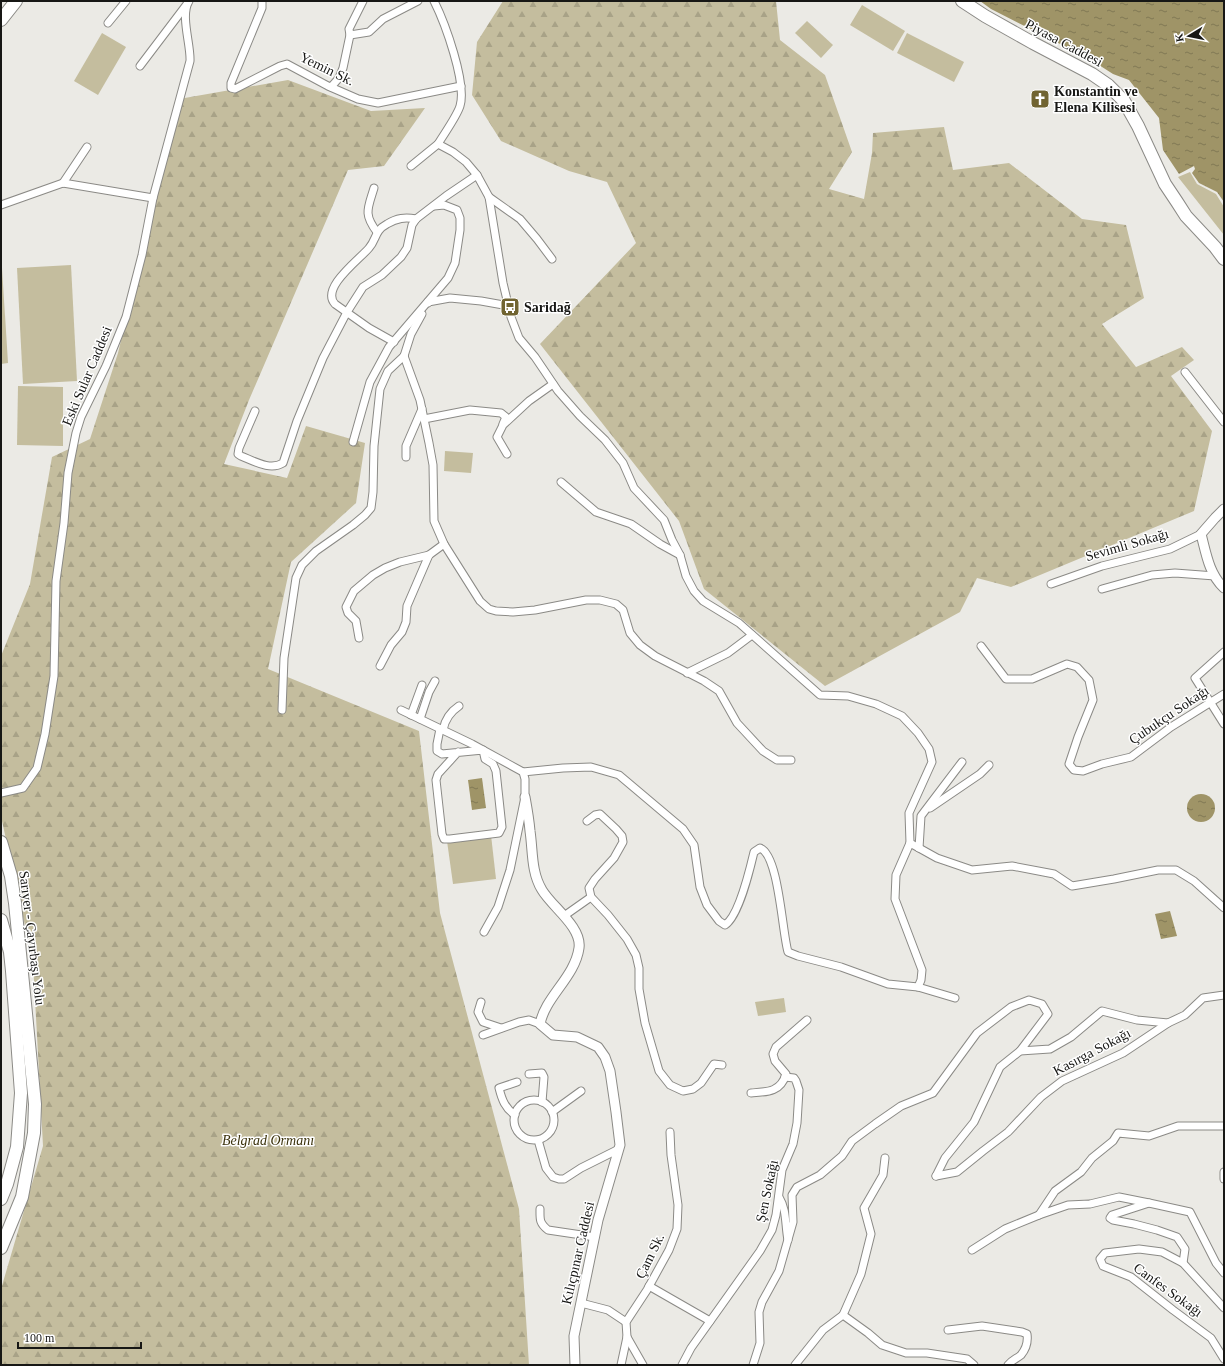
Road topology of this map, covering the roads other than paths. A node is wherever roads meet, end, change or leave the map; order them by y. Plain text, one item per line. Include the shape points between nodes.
1 (16, 1) edge
2 (126, 1) edge
3 (262, 1) edge
4 (364, 1) edge
5 (418, 1) edge
6 (434, 1) edge
7 (962, 1) edge
8 (188, 2) edge
9 (1, 20) edge
10 (108, 23) dead end
11 (350, 35) junction
12 (140, 66) dead end
13 (461, 86) junction
14 (331, 88) junction
15 (438, 144) junction
16 (87, 147) dead end
17 (412, 166) dead end
18 (477, 175) junction
19 (63, 183) junction
20 (374, 188) dead end
21 (490, 197) junction
22 (153, 198) junction
23 (1, 205) edge
24 (433, 206) junction
25 (416, 219) junction
26 (377, 232) junction
27 (1220, 250) edge
28 (552, 259) dead end
29 (1224, 259) edge
30 (428, 302) junction
31 (509, 306) junction
32 (347, 312) junction
33 (394, 342) junction
34 (404, 356) junction
35 (1185, 372) dead end
36 (553, 384) junction
37 (422, 409) junction
38 (255, 411) dead end
39 (424, 419) junction
40 (1224, 422) edge
41 (503, 425) junction
42 (353, 442) dead end
43 (508, 454) dead end
44 (406, 457) dead end
45 (561, 482) dead end
46 (1224, 510) edge
47 (1201, 534) junction
48 (444, 544) junction
49 (429, 555) junction
50 (680, 555) junction
51 (1215, 576) junction
52 (1051, 584) dead end
53 (1224, 588) edge
54 (1102, 589) dead end
55 (752, 635) junction
56 (359, 638) dead end
57 (980, 646) dead end
58 (1224, 652) edge
59 (380, 666) dead end
60 (687, 673) junction
61 (435, 681) dead end
62 (422, 685) dead end
63 (1224, 694) edge
64 (1211, 702) junction
65 (459, 706) dead end
66 (282, 710) dead end
67 (400, 710) dead end
68 (411, 715) junction
69 (420, 719) junction
70 (1224, 724) edge
71 (442, 729) junction
72 (483, 750) junction
73 (458, 752) junction
74 (791, 760) dead end
75 (962, 762) dead end
76 (989, 765) dead end
77 (523, 772) junction
78 (1, 793) edge
79 (525, 797) junction
80 (926, 810) junction
81 (588, 821) dead end
82 (1, 842) edge
83 (910, 843) junction
84 (919, 848) junction
85 (591, 897) junction
86 (1224, 908) edge
87 (564, 916) junction
88 (1, 920) edge
89 (484, 932) dead end
90 (918, 988) junction
91 (1224, 995) edge
92 (954, 998) dead end
93 (481, 1002) dead end
94 (807, 1020) dead end
95 (1168, 1023) junction
96 (540, 1024) junction
97 (501, 1028) junction
98 (483, 1035) dead end
99 (1020, 1051) junction
100 (722, 1065) dead end
101 (529, 1074) dead end
102 (785, 1077) junction
103 (517, 1082) dead end
104 (581, 1091) dead end
105 (752, 1094) dead end
106 (542, 1102) junction
107 (552, 1112) junction
108 (515, 1115) junction
109 (1224, 1126) edge
110 (670, 1132) dead end
111 (538, 1140) junction
112 (619, 1149) junction
113 (885, 1158) dead end
114 (1224, 1172) edge
115 (1224, 1179) edge
116 (779, 1197) junction
117 (1, 1199) edge
118 (1149, 1203) junction
119 (540, 1208) dead end
120 (1039, 1215) junction
121 (595, 1237) junction
122 (788, 1242) junction
123 (2, 1245) edge
124 (972, 1250) dead end
125 (1183, 1263) junction
126 (1224, 1273) edge
127 (649, 1286) junction
128 (581, 1303) junction
129 (1224, 1308) edge
130 (842, 1315) junction
131 (710, 1321) junction
132 (626, 1322) junction
133 (948, 1330) dead end
134 (627, 1338) junction
135 (1224, 1359) edge
136 (575, 1365) edge
137 (621, 1365) edge
138 (643, 1365) edge
139 (682, 1365) edge
140 (753, 1365) edge
141 (795, 1365) edge
142 (974, 1365) edge
143 (1008, 1365) edge

1 - 9 main road
2 - 10 street
3 - 14 street, Yemin Sk. via 262,8 230,88 235,89 287,64
4 - 11 street via 351,22
5 - 11 street via 383,19 369,32
6 - 13 street via 442,16
7 - 27 main road, Piyasa Caddesi via 1026,40 1092,74 1115,92 1132,114 1177,202 1193,224
8 - 12 street
8 - 22 street, Eski Sular Caddesi via 186,17 190,61
11 - 14 street via 343,68
13 - 14 street, Yemin Sk. via 378,103 358,99
13 - 15 street via 460,106
15 - 17 street
15 - 18 street via 466,162
16 - 19 street
18 - 21 street
18 - 24 street
19 - 22 street
19 - 23 street
20 - 26 street via 367,211
21 - 28 street via 520,219
21 - 31 street
22 - 78 street, Eski Sular Caddesi via 126,317 81,417 68,473 56,581 54,676 37,768 23,788
24 - 25 street
24 - 30 street via 444,204 457,210 460,230 452,270
25 - 26 street via 403,217 386,224
25 - 32 street via 412,225 407,248 401,257 382,275 363,287
26 - 32 street via 370,248 338,280 331,295 331,300
27 - 29 main road, Piyasa Caddesi
30 - 31 street via 450,298
30 - 33 street
30 - 34 street via 411,334
31 - 36 street via 519,338
32 - 33 street
32 - 38 street via 323,358 282,463 278,465 268,466 238,454
33 - 42 street via 370,382
34 - 37 street
34 - 66 street via 388,371 380,389 371,508 354,525 316,550 302,565 296,578 284,658
35 - 40 street
36 - 41 street via 528,401
36 - 50 street via 623,463 634,488 664,520
37 - 39 street
37 - 44 street via 406,446
39 - 41 street via 470,410 501,412 506,417
39 - 48 street via 433,465 434,521
41 - 43 street via 497,437
45 - 50 street via 596,512 631,524
46 - 47 street, Sevimli Sokağı
47 - 51 street via 1209,566
47 - 52 street, Sevimli Sokağı via 1170,548 1102,566
48 - 49 street
48 - 60 street via 477,597 489,609 524,612 576,601 610,602 620,606 630,634 640,645
49 - 56 street via 385,568 354,591 346,607 356,621
49 - 59 street via 407,606 406,622 402,632 391,645
50 - 55 street via 686,576 703,601
51 - 53 street
51 - 54 street via 1152,575
55 - 60 street via 728,653
55 - 83 street via 820,696 848,696 876,704 902,716 918,733 929,749 932,762 909,813
57 - 64 street, Çubukçu Sokağı via 1006,679 1032,679 1067,664 1077,668 1089,680 1093,700 1069,764 1074,770 1083,771 1131,757 1171,727
58 - 64 street via 1195,678
60 - 74 street via 719,691 737,723 763,751 777,760
61 - 69 street
62 - 68 street
63 - 64 street, Çubukçu Sokağı
64 - 70 street
65 - 71 street via 448,716
67 - 68 street
68 - 69 street
69 - 71 street
71 - 72 street
71 - 73 street via 437,751 442,754
72 - 73 street
72 - 73 street via 485,759 493,764 496,771 502,827 499,833 444,839 436,780 438,774
72 - 77 street
75 - 80 street
76 - 80 street via 980,774
77 - 79 street
77 - 90 street via 591,767 619,775 683,829 694,845 700,887 707,905 725,925 735,914 754,852 763,849 767,853 777,883 788,952 842,967 888,984
79 - 87 street via 534,871 538,884 547,899
79 - 89 street via 510,870 498,907
80 - 84 street via 921,816
81 - 85 street via 600,814 622,836 623,842 614,858 589,888
82 - 123 main road, Sarıyer - Çayırbaşı Yolu via 11,876 15,903 35,1104 34,1133 22,1197
83 - 84 street
83 - 90 street via 896,875 895,899 922,970
84 - 86 street via 937,858 972,870 1012,866 1054,874 1072,886 1158,870 1176,870 1194,881
85 - 87 street
85 - 100 street via 628,939 636,955 645,1023 659,1071 670,1085 683,1091 693,1089 701,1083 714,1064
87 - 96 street via 577,934 579,947 566,979 541,1015
88 - 117 main road via 10,952 21,1093 17,1146
90 - 92 street
91 - 95 street, Kasırga Sokağı via 1203,998 1185,1015
93 - 97 street via 478,1012 483,1022
94 - 102 street via 776,1047 773,1054 775,1061 786,1074
95 - 99 street via 1137,1020 1102,1012 1071,1037 1050,1048
95 - 99 street, Kasırga Sokağı via 1123,1053 1062,1081 1040,1097 1008,1132 957,1172 936,1176 945,1158 974,1122 1000,1067
96 - 97 street via 529,1020
96 - 112 street, Kılıçpınar Caddesi via 553,1035 577,1037 598,1047 605,1057 610,1071
97 - 98 street
99 - 122 street via 1048,1014 1042,1004 1029,1000 1011,1007 977,1033 933,1094 901,1106 852,1141 842,1156 820,1175 797,1187 792,1195 793,1222
101 - 106 street via 542,1073 544,1077
102 - 105 street via 778,1088
102 - 116 street, Şen Sokağı via 794,1078 799,1090 797,1123 793,1144 782,1170
103 - 108 street via 499,1088 503,1103
104 - 107 street
106 - 107 street
106 - 108 street via 531,1101 523,1104
107 - 111 street via 554,1125 551,1132
108 - 111 street via 517,1131 526,1138
109 - 120 street via 1178,1126 1149,1136 1118,1133 1081,1172 1055,1191
110 - 127 street, Çam Sk. via 678,1205 677,1229 669,1250
111 - 112 street via 546,1168 554,1177 564,1179
112 - 121 street, Kılıçpınar Caddesi
113 - 130 street via 882,1175 864,1208 871,1234 861,1274
114 - 115 street
116 - 122 street via 784,1209
116 - 131 street, Şen Sokağı via 772,1230
118 - 120 street via 1119,1197 1090,1204 1068,1205
118 - 125 street via 1112,1215 1110,1218 1177,1237 1185,1249
118 - 126 street via 1190,1212 1216,1263
119 - 121 street via 540,1219 548,1230
120 - 124 street via 1005,1229
121 - 128 street, Kılıçpınar Caddesi
122 - 140 street via 779,1271 759,1312 760,1343
125 - 129 street
125 - 135 street, Canfes Sokağı via 1162,1252 1139,1249 1105,1253 1100,1259 1103,1266 1131,1277 1211,1338
127 - 131 street
127 - 132 street, Çam Sk.
128 - 132 street via 608,1310
128 - 136 street, Kılıçpınar Caddesi via 574,1336
130 - 141 street via 823,1330
130 - 142 street via 882,1345 906,1353 967,1359
131 - 139 street, Şen Sokağı
132 - 134 street
133 - 143 street via 982,1326 1027,1334 1028,1342 1021,1354
134 - 137 street
134 - 138 street

